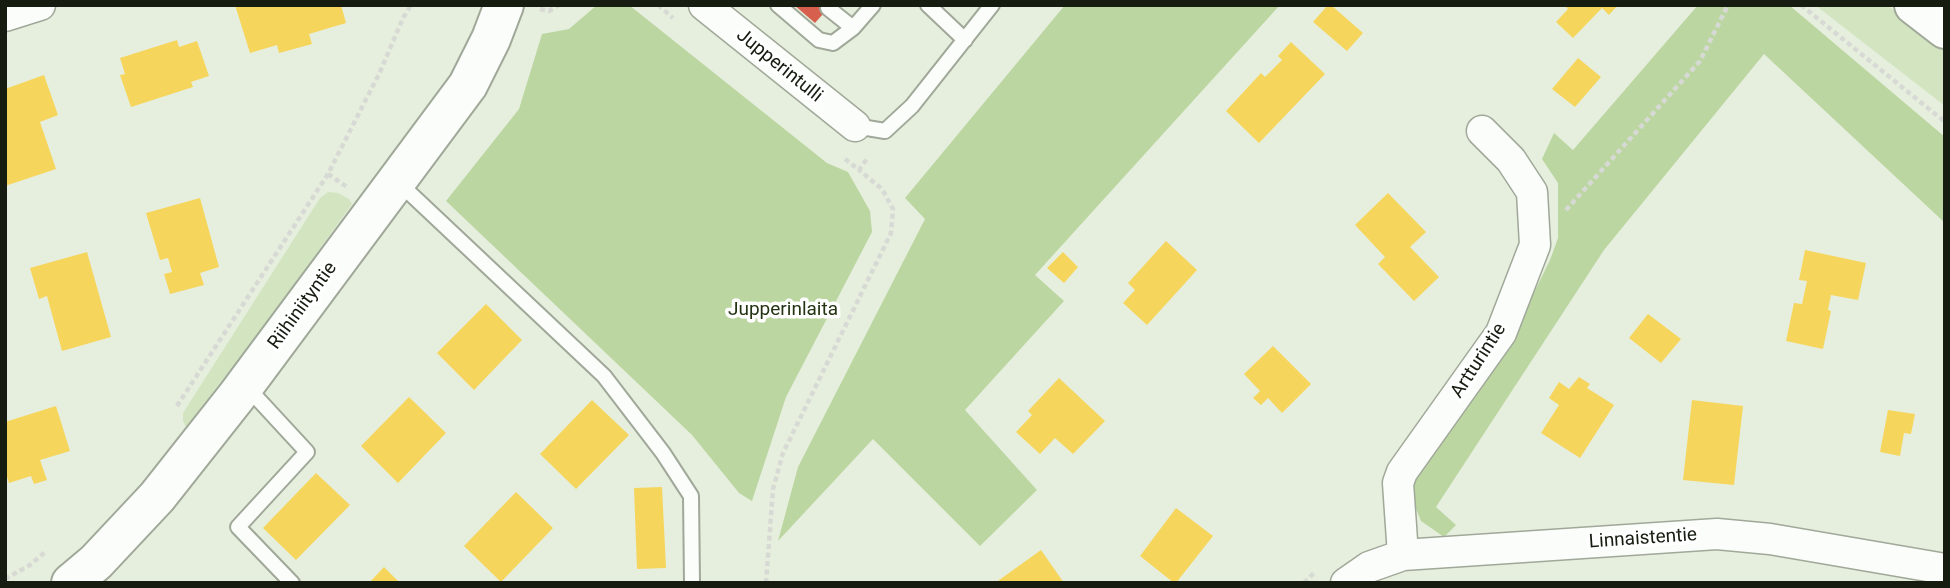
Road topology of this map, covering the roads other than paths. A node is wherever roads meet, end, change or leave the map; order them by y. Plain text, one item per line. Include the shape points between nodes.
1 (40, 5) edge
2 (504, 5) edge
3 (704, 5) edge
4 (778, 5) edge
5 (873, 5) edge
6 (928, 5) edge
7 (992, 5) edge
8 (1914, 5) edge
9 (828, 8) dead end
10 (5, 16) edge
11 (853, 28) junction
12 (1945, 30) edge
13 (965, 40) junction
14 (855, 126) joint
15 (1482, 131) dead end
16 (396, 180) junction
17 (245, 385) junction
18 (1403, 555) junction
19 (1945, 569) edge
20 (71, 583) edge
21 (292, 583) edge
22 (692, 583) edge
23 (1346, 583) edge

1 - 10 street
2 - 16 main road, Riihiniityntie via 468,85
3 - 14 street, Jupperintulli
4 - 11 lane via 820,40 833,43
5 - 11 lane
6 - 13 lane
7 - 13 lane
8 - 12 main road
9 - 11 lane
13 - 14 lane via 912,106 885,131
15 - 18 street, Artturintie via 1511,160 1532,191 1535,245 1501,333 1402,472 1398,483
16 - 17 main road, Riihiniityntie
16 - 22 lane via 604,376 663,453 691,496
17 - 20 main road, Riihiniityntie via 157,497
17 - 21 lane via 307,452 238,527
18 - 19 street, Linnaistentie via 1717,534
18 - 23 street, Linnaistentie via 1369,567

